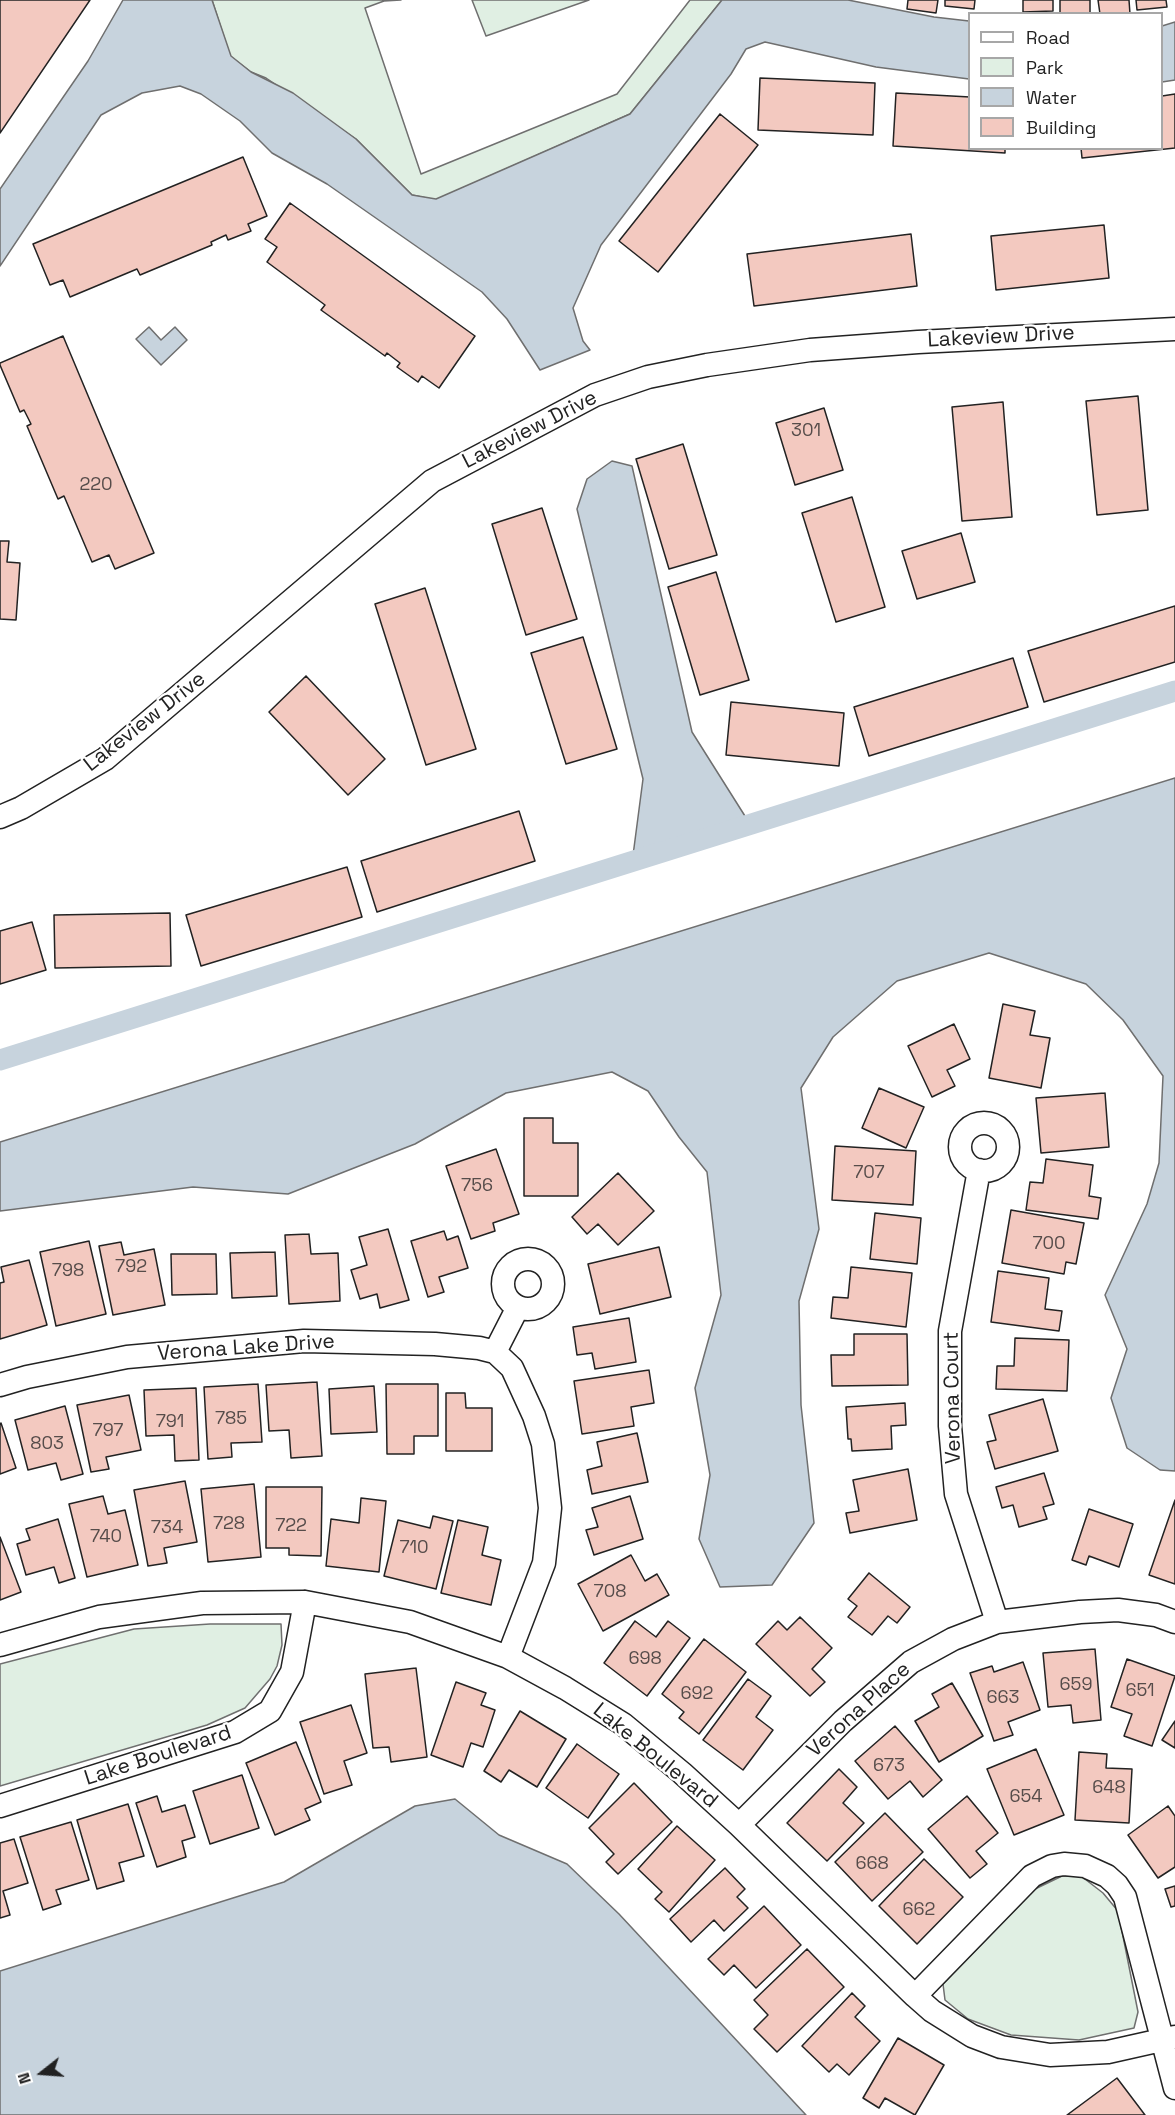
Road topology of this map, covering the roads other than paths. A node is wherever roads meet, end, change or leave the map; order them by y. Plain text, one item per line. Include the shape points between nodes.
1 (1175, 329) edge
2 (0, 817) edge
3 (979, 1170) dead end
4 (518, 1307) dead end
5 (495, 1352) junction
6 (0, 1385) edge
7 (305, 1602) junction
8 (998, 1622) junction
9 (1175, 1622) edge
10 (0, 1645) edge
11 (508, 1657) junction
12 (0, 1806) edge
13 (739, 1825) junction
14 (915, 1996) junction
15 (1168, 2039) edge
16 (1175, 2088) edge

1 - 2 street, Lakeview Drive via 810,350 648,377 595,394 432,481 105,759
3 - 8 street, Verona Court via 950,1331 950,1426 956,1494
4 - 5 street
5 - 6 street, Verona Lake Drive via 435,1344 304,1341 127,1357
5 - 11 street via 512,1368 534,1416 543,1444 549,1508 544,1563
7 - 10 street, Lake Boulevard via 202,1603 99,1617
7 - 11 street, Lake Boulevard via 410,1622
7 - 12 street, Lake Boulevard via 292,1672 270,1711 235,1732
8 - 9 street, Verona Place via 1118,1610
8 - 13 street, Verona Place via 953,1639 911,1662 843,1721
11 - 13 street, Lake Boulevard via 623,1724
13 - 14 street, Lake Boulevard
14 - 15 street, Lake Boulevard via 952,2025 1000,2048 1050,2055 1077,2054 1108,2052
14 - 15 street via 1032,1876 1052,1866 1085,1866 1107,1876 1125,1897
15 - 16 street

